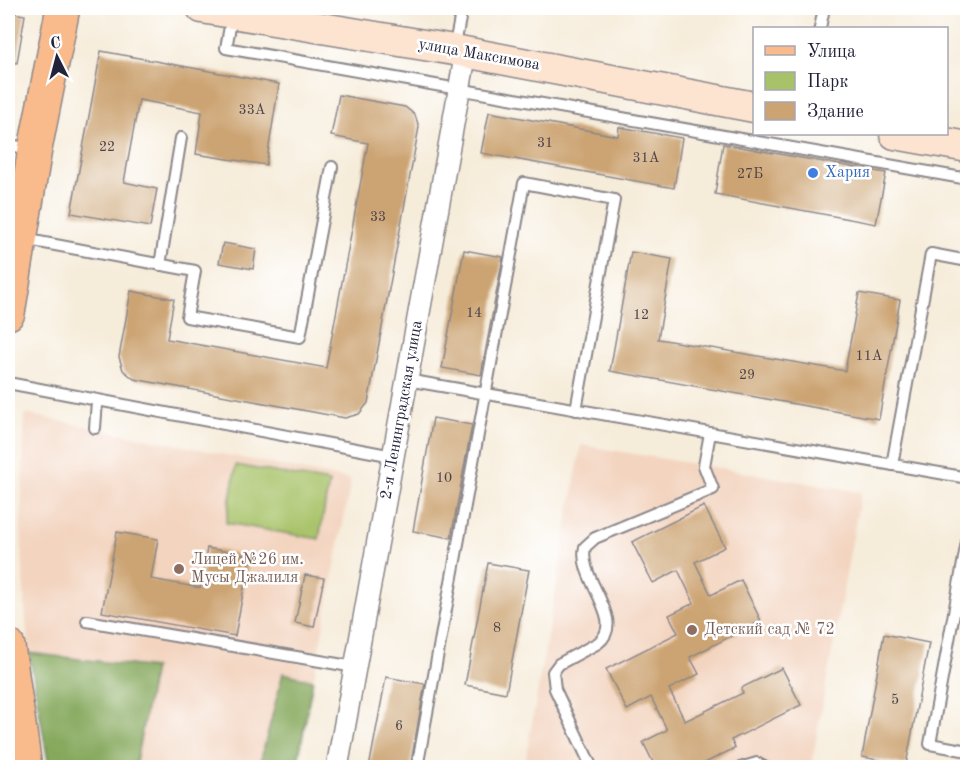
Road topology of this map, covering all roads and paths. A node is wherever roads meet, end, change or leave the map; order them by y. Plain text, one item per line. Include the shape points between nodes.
1 (63, 8) edge
2 (462, 8) edge
3 (824, 8) edge
4 (214, 9) edge
5 (819, 27) edge
6 (460, 51) junction
7 (460, 89) junction
8 (753, 107) edge
9 (901, 135) edge
10 (181, 138) dead end
11 (21, 147) edge
12 (968, 147) edge
13 (332, 166) dead end
14 (968, 179) edge
15 (20, 239) junction
16 (968, 261) edge
17 (160, 265) junction
18 (8, 314) edge
19 (407, 380) junction
20 (8, 383) edge
21 (486, 394) junction
22 (97, 401) junction
23 (576, 410) junction
24 (95, 428) dead end
25 (710, 433) junction
26 (393, 456) junction
27 (892, 465) junction
28 (968, 478) edge
29 (968, 536) edge
30 (87, 621) dead end
31 (8, 646) edge
32 (355, 667) junction
33 (968, 751) edge
34 (25, 768) edge
35 (337, 768) edge
36 (417, 768) edge
37 (592, 768) edge
38 (740, 768) edge
39 (766, 768) edge

1 - 11 main road
2 - 6 lane
3 - 5 lane
4 - 6 main road, улица Максимова
4 - 7 lane via 226,48
6 - 7 street, 2-я Ленинградская улица
6 - 8 main road, улица Максимова
7 - 14 lane
7 - 19 street, 2-я Ленинградская улица
9 - 12 main road
10 - 17 lane
11 - 15 main road
13 - 17 lane via 300,337 187,317 195,271
15 - 17 lane
15 - 18 main road
16 - 27 lane via 931,254
19 - 21 lane
19 - 26 street, 2-я Ленинградская улица
20 - 22 lane
21 - 23 lane
21 - 23 lane via 524,183 614,200
21 - 36 lane
22 - 24 lane
22 - 26 lane
23 - 25 lane
25 - 27 lane
25 - 37 lane via 704,466 713,489 595,538 585,547 584,563 608,617 608,630 603,640 559,664 553,672 555,688
26 - 32 street, 2-я Ленинградская улица
27 - 28 lane
29 - 33 lane via 930,744
30 - 32 lane
31 - 34 main road
32 - 35 street, 2-я Ленинградская улица
38 - 39 lane via 757,763

